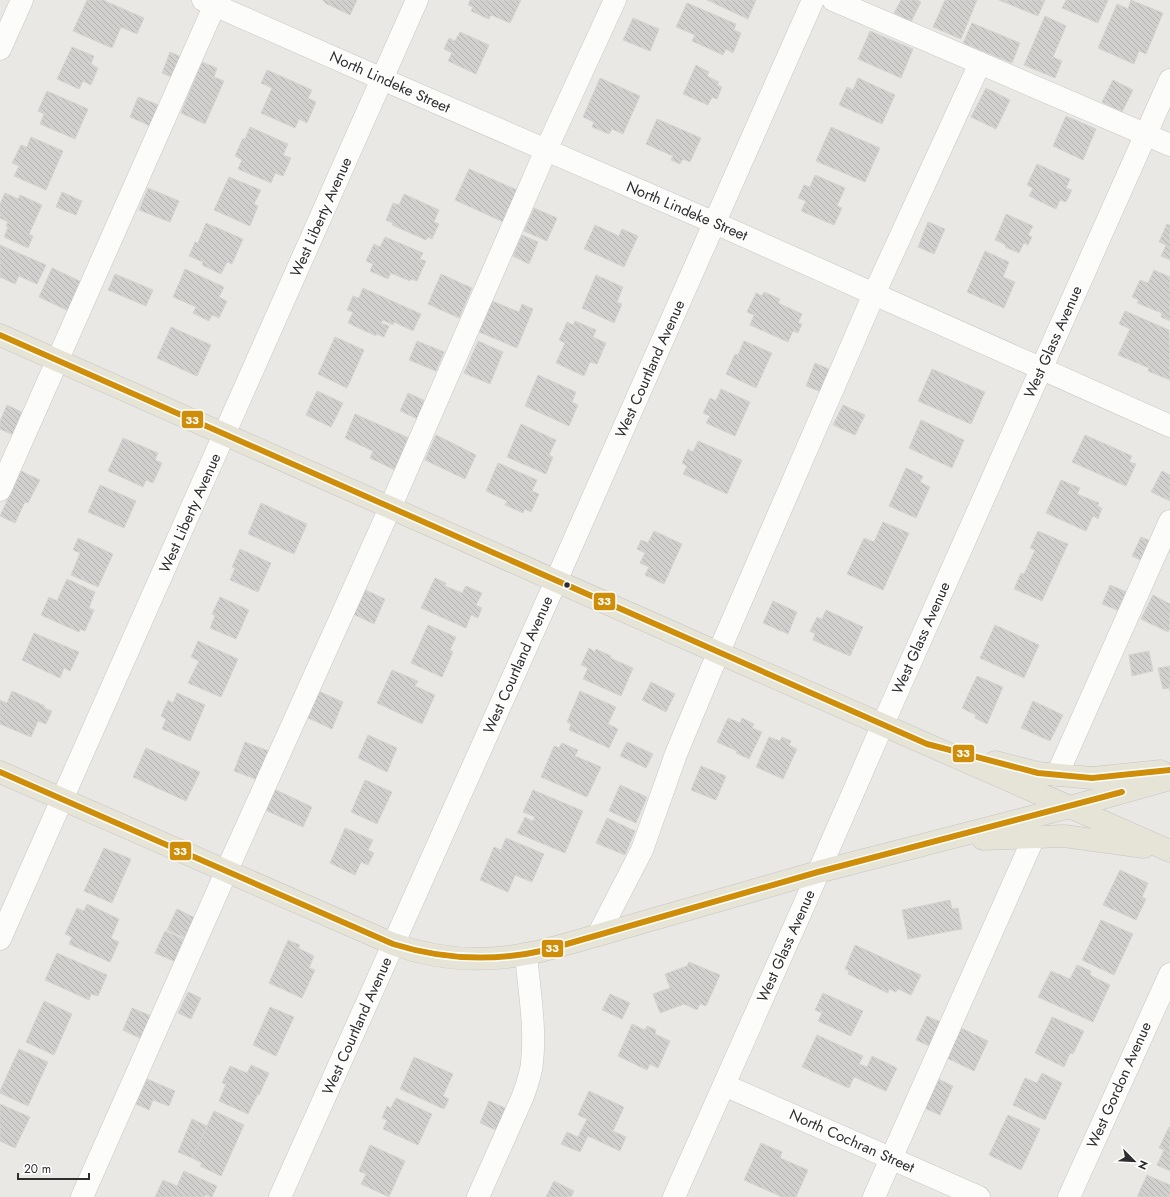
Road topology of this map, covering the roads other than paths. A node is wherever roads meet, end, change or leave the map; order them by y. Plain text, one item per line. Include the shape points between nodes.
1 (22, 0) edge
2 (417, 0) edge
3 (615, 0) edge
4 (813, 0) edge
5 (833, 0) edge
6 (211, 2) edge
7 (0, 49) edge
8 (980, 63) junction
9 (382, 79) junction
10 (1170, 80) edge
11 (1146, 135) junction
12 (1170, 145) edge
13 (546, 150) junction
14 (715, 223) junction
15 (874, 294) junction
16 (0, 335) edge
17 (57, 360) junction
18 (1041, 368) junction
19 (1170, 426) edge
20 (225, 435) junction
21 (0, 490) edge
22 (390, 508) junction
23 (1170, 521) edge
24 (556, 581) junction
25 (719, 653) junction
26 (883, 724) junction
27 (927, 744) junction
28 (1170, 770) edge
29 (0, 772) edge
30 (1057, 775) junction
31 (1170, 779) edge
32 (62, 799) junction
33 (1070, 807) junction
34 (1034, 837) junction
35 (938, 841) junction
36 (1170, 851) edge
37 (227, 870) junction
38 (818, 872) junction
39 (598, 936) junction
40 (0, 938) edge
41 (393, 944) junction
42 (526, 954) junction
43 (1170, 974) edge
44 (724, 1085) junction
45 (891, 1159) junction
46 (82, 1197) edge
47 (280, 1197) edge
48 (478, 1197) edge
49 (674, 1197) edge
50 (874, 1197) edge
51 (979, 1197) edge
52 (1069, 1197) edge

1 - 7 street
2 - 9 street, West Liberty Avenue
3 - 13 street
4 - 14 street, West Courtland Avenue
5 - 8 street
6 - 9 street, North Lindeke Street
6 - 17 street
8 - 11 street
8 - 15 street
9 - 13 street, North Lindeke Street
9 - 20 street, West Liberty Avenue
10 - 11 street, West Glass Avenue
11 - 12 street
11 - 18 street, West Glass Avenue
13 - 14 street, North Lindeke Street
13 - 22 street
14 - 15 street, North Lindeke Street
14 - 24 street, West Courtland Avenue
15 - 18 street, North Lindeke Street
15 - 25 street
16 - 17 main road
17 - 20 main road
17 - 21 street
18 - 19 street, North Lindeke Street
18 - 26 street, West Glass Avenue
20 - 22 main road
20 - 32 street, West Liberty Avenue
22 - 24 main road
22 - 37 street
23 - 30 street
24 - 25 main road
24 - 41 street, West Courtland Avenue
25 - 26 main road
25 - 39 street via 676,754 642,850
26 - 27 main road
26 - 38 street, West Glass Avenue
27 - 30 main road via 1038,774
27 - 33 main road
28 - 30 main road via 1092,778
29 - 32 main road
31 - 33 main road
32 - 37 main road
32 - 40 street, West Liberty Avenue
33 - 35 main road
33 - 36 main road
34 - 35 main road
34 - 36 main road via 1064,836
34 - 45 street
35 - 38 main road
37 - 41 main road
37 - 46 street
38 - 39 main road
38 - 44 street, West Glass Avenue
39 - 42 main road
41 - 42 main road via 429,955 453,958 482,959
41 - 47 street, West Courtland Avenue
42 - 48 street via 533,1033 532,1064 523,1096
43 - 52 street, West Gordon Avenue
44 - 45 street, North Cochran Street
44 - 49 street, West Glass Avenue
45 - 50 street
45 - 51 street, North Cochran Street

